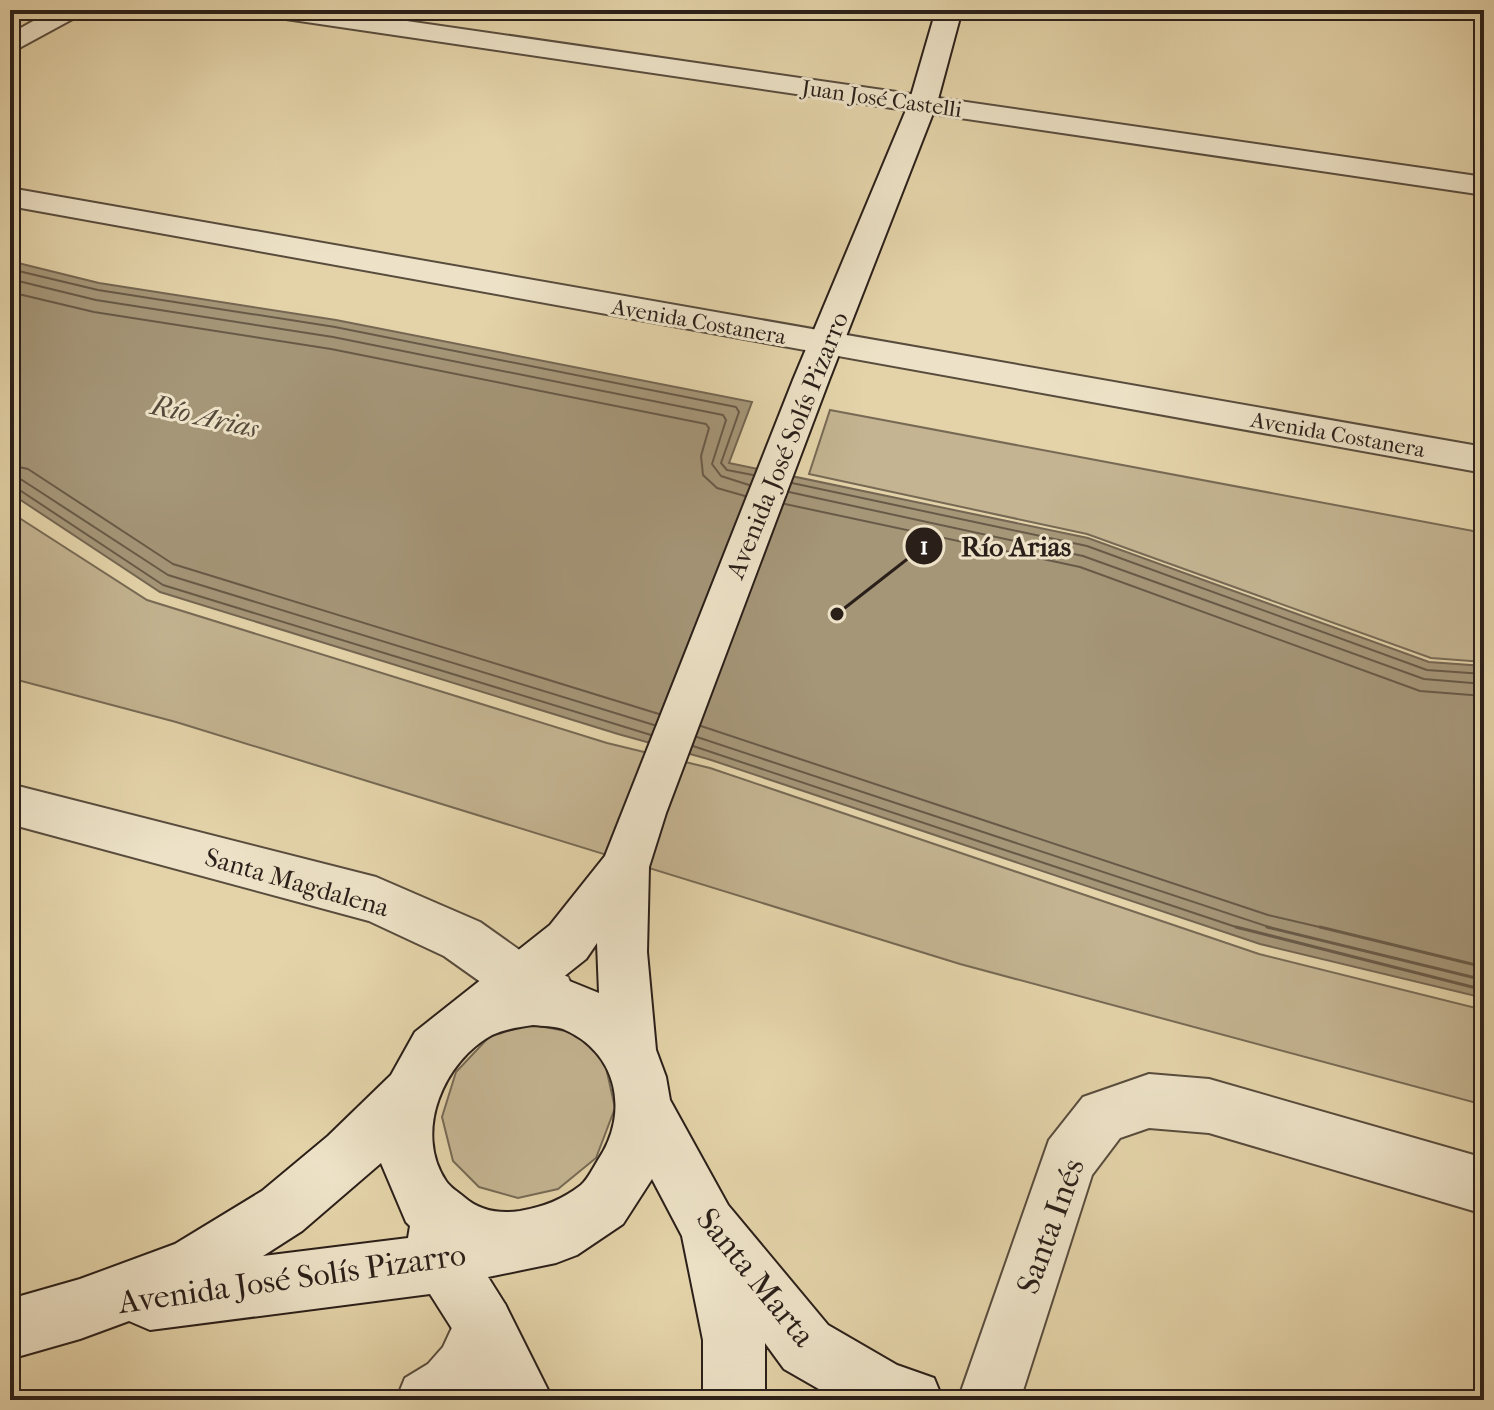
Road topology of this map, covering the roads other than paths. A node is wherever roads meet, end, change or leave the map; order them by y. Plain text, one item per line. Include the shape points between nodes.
1 (71, 10) edge
2 (279, 10) edge
3 (955, 15) edge
4 (10, 45) edge
5 (923, 103) junction
6 (1484, 186) edge
7 (10, 197) edge
8 (827, 345) junction
9 (1484, 460) edge
10 (10, 804) edge
11 (625, 867) junction
12 (517, 978) junction
13 (565, 1003) junction
14 (470, 1019) junction
15 (629, 1050) junction
16 (410, 1094) junction
17 (644, 1107) junction
18 (1484, 1186) edge
19 (426, 1202) junction
20 (708, 1225) junction
21 (503, 1243) junction
22 (444, 1263) junction
23 (80, 1309) junction
24 (484, 1325) junction
25 (10, 1329) edge
26 (889, 1398) edge
27 (427, 1400) edge
28 (522, 1400) edge
29 (734, 1400) edge
30 (989, 1400) edge

1 - 4 street
2 - 5 street, Juan José Castelli
3 - 5 street, Avenida José Solís Pizarro
5 - 6 street, Juan José Castelli
5 - 8 street, Avenida José Solís Pizarro
7 - 8 street, Avenida Costanera
8 - 9 street, Avenida Costanera
8 - 11 street, Avenida José Solís Pizarro
10 - 12 street, Santa Magdalena via 376,900 462,939
11 - 12 street, Avenida José Solís Pizarro via 568,942
11 - 15 street, Avenida José Solís Pizarro via 622,952
12 - 13 street, Santa Magdalena
12 - 14 street, Avenida José Solís Pizarro
13 - 14 street via 501,1005
13 - 15 street via 601,1021
14 - 16 street via 434,1051
15 - 17 street
16 - 19 street via 404,1151
16 - 23 street, Avenida José Solís Pizarro via 282,1211 192,1267
17 - 20 street, Santa Marta
17 - 21 street via 633,1158 603,1204 556,1234
18 - 30 street, Santa Inés via 1209,1106 1149,1101 1102,1116 1069,1160
19 - 21 street via 459,1231
19 - 22 street
20 - 26 street, Santa Marta via 806,1347
20 - 29 street via 734,1340
21 - 22 street, Avenida José Solís Pizarro
22 - 23 street, Avenida José Solís Pizarro
22 - 24 street
23 - 25 street, Avenida José Solís Pizarro
24 - 27 street via 470,1365 446,1390
24 - 28 street

